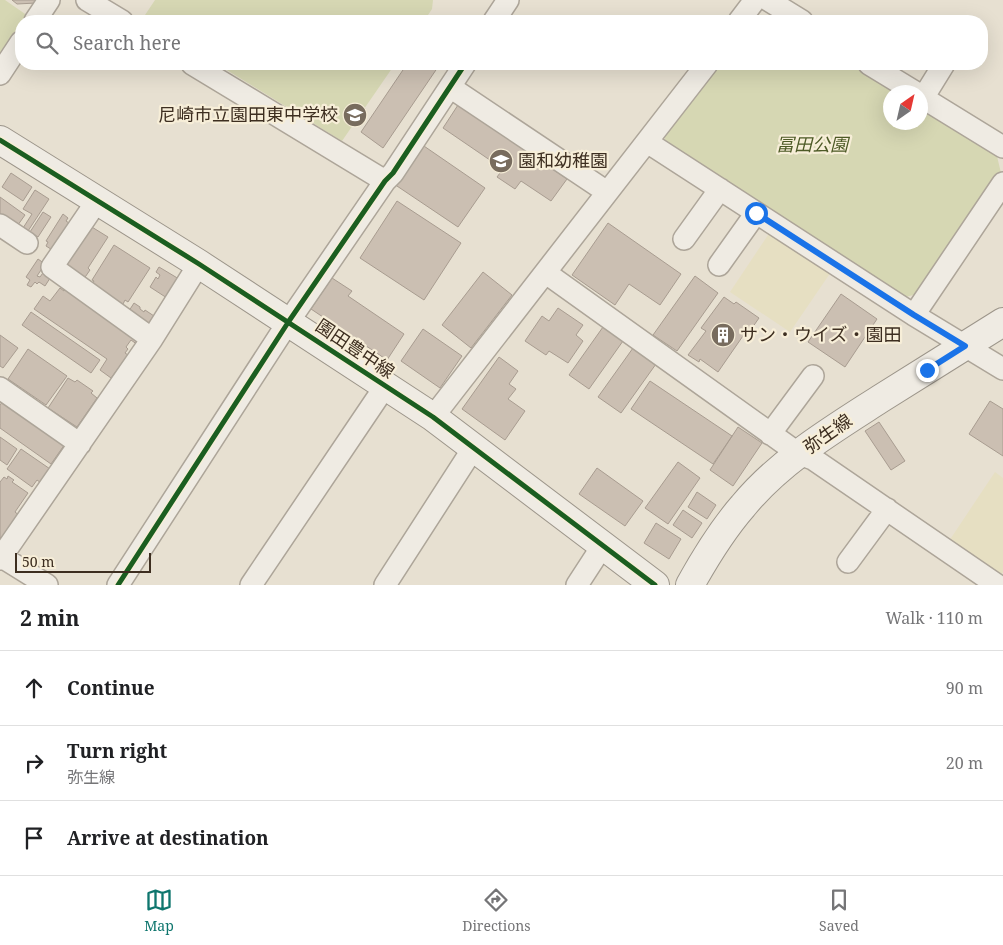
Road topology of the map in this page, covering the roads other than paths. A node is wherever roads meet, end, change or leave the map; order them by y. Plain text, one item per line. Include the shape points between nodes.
1 (49, 0) edge
2 (87, 0) edge
3 (508, 0) edge
4 (756, 0) edge
5 (768, 0) edge
6 (39, 15) edge
7 (112, 15) edge
8 (498, 15) edge
9 (744, 15) edge
10 (792, 15) edge
11 (15, 51) edge
12 (202, 70) edge
13 (461, 70) edge
14 (702, 70) edge
15 (879, 70) edge
16 (939, 70) edge
17 (0, 74) edge
18 (904, 85) edge
19 (928, 85) edge
20 (450, 87) junction
21 (928, 100) edge
22 (0, 140) edge
23 (647, 142) junction
24 (1003, 147) edge
25 (385, 180) junction
26 (1003, 183) edge
27 (720, 189) junction
28 (607, 192) junction
29 (97, 201) junction
30 (756, 213) junction
31 (0, 225) edge
32 (684, 239) dead end
33 (27, 243) dead end
34 (199, 264) junction
35 (718, 265) dead end
36 (546, 273) junction
37 (914, 315) junction
38 (289, 321) junction
39 (1003, 322) edge
40 (152, 339) junction
41 (965, 346) junction
42 (1003, 370) edge
43 (813, 376) dead end
44 (386, 385) junction
45 (0, 388) edge
46 (433, 417) junction
47 (770, 434) junction
48 (80, 444) junction
49 (474, 447) junction
50 (799, 454) junction
51 (886, 509) junction
52 (603, 545) junction
53 (0, 557) edge
54 (848, 562) dead end
55 (47, 585) edge
56 (118, 585) edge
57 (251, 585) edge
58 (385, 585) edge
59 (577, 585) edge
60 (655, 585) edge
61 (690, 585) edge
62 (997, 585) edge

1 - 6 street
2 - 7 street
3 - 8 street
4 - 9 street
5 - 10 street
11 - 17 street
12 - 25 street
13 - 20 street
14 - 23 street
15 - 18 street
16 - 19 street
20 - 25 street via 393,173
20 - 28 street
21 - 24 street
22 - 29 street, 園田豊中線
23 - 27 street
23 - 28 street
25 - 38 street
26 - 37 street
27 - 30 street
27 - 32 street
28 - 36 street
29 - 34 street, 園田豊中線
29 - 40 street via 52,267
30 - 35 street
30 - 37 street
31 - 33 street
34 - 38 street, 園田豊中線
34 - 40 street
36 - 46 street
36 - 47 street
37 - 41 street
38 - 44 street, 園田豊中線
38 - 56 street
39 - 41 street, 弥生線
40 - 48 street
41 - 42 street
41 - 50 street, 弥生線
43 - 47 street
44 - 46 street, 園田豊中線
44 - 57 street
45 - 48 street
46 - 49 street, 園田豊中線
47 - 50 street
48 - 53 street
49 - 52 street, 園田豊中線
49 - 58 street
50 - 51 street via 813,459
50 - 61 street, 弥生線 via 743,506 708,553
51 - 54 street
51 - 62 street
52 - 59 street
52 - 60 street, 園田豊中線
53 - 55 street

